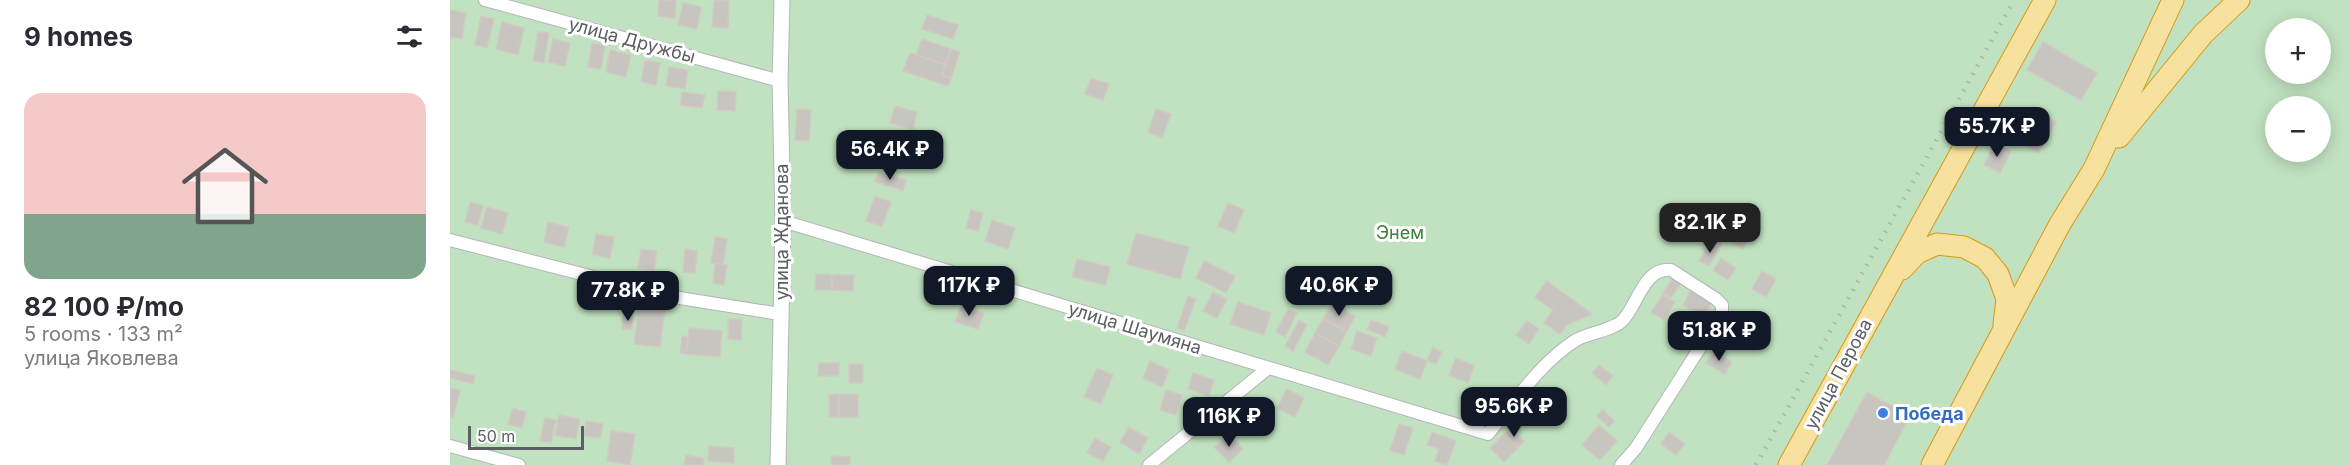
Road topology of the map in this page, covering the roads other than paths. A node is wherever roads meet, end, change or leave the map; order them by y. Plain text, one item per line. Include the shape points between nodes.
1 (485, 0) edge
2 (782, 0) edge
3 (2045, 0) edge
4 (2174, 0) edge
5 (2239, 0) edge
6 (780, 81) junction
7 (2094, 168) junction
8 (783, 220) junction
9 (450, 240) edge
10 (1887, 284) junction
11 (780, 314) junction
12 (2003, 333) junction
13 (1267, 369) junction
14 (450, 446) edge
15 (519, 465) edge
16 (778, 465) edge
17 (1149, 465) edge
18 (1621, 465) edge
19 (1789, 465) edge
20 (1932, 465) edge

1 - 6 street, улица Дружбы
2 - 6 street, улица Жданова
3 - 10 highway
4 - 7 highway
5 - 7 highway via 2203,34
6 - 8 street, улица Жданова
7 - 12 highway
8 - 11 street, улица Жданова
8 - 13 street, улица Шаумяна
9 - 11 street via 668,296
10 - 12 highway via 1917,253 1937,244 1964,247 1986,258 1998,274 2007,300
10 - 19 highway, улица Перова
11 - 16 street, улица Жданова
12 - 20 highway
13 - 17 street
13 - 18 street, улица Шаумяна via 1488,434 1546,363 1578,339 1622,322 1653,273 1671,270 1716,299 1722,305 1722,313 1636,448
14 - 15 street

